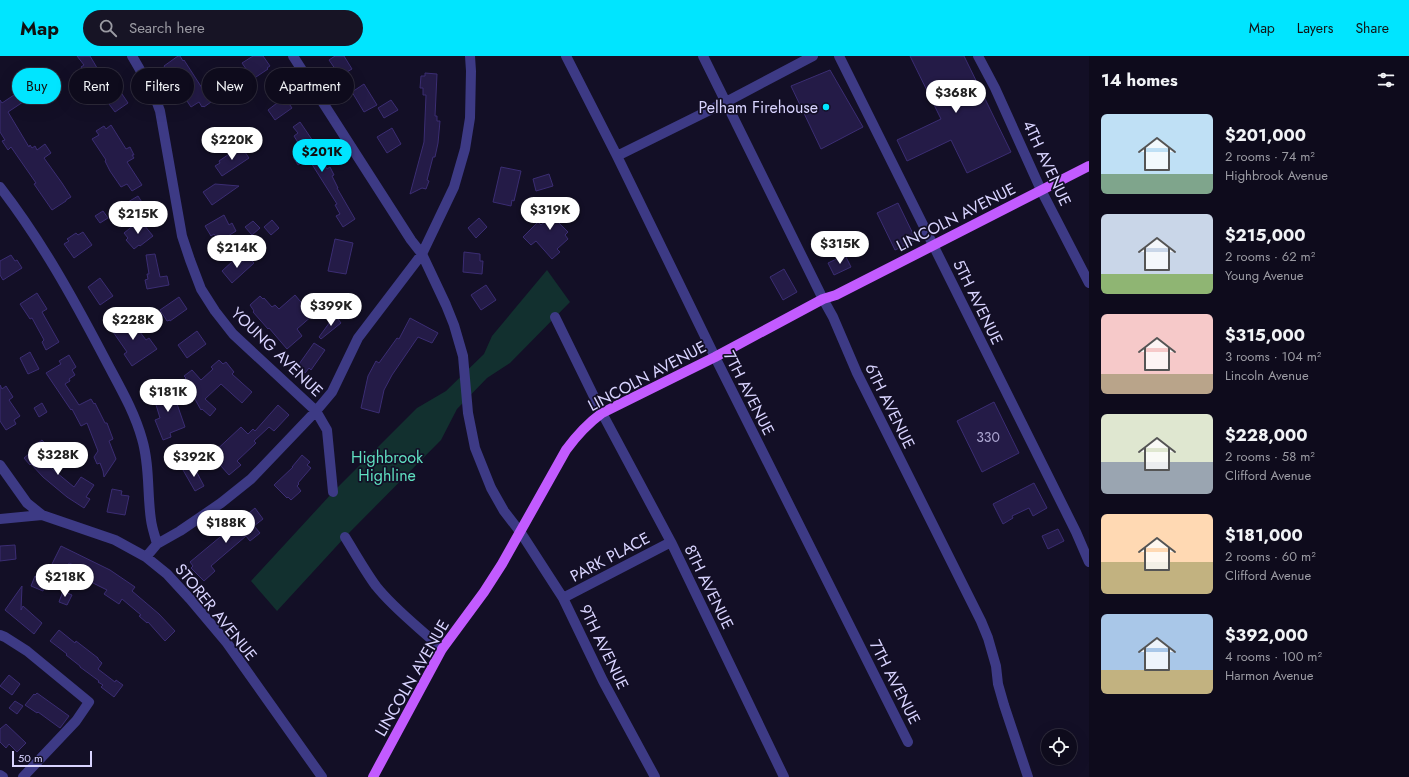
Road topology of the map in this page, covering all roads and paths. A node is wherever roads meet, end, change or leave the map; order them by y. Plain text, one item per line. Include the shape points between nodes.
1 (132, 56) edge
2 (293, 56) edge
3 (470, 56) edge
4 (566, 56) edge
5 (703, 56) edge
6 (813, 56) edge
7 (839, 56) edge
8 (978, 56) edge
9 (726, 102) junction
10 (617, 156) junction
11 (1089, 166) edge
12 (0, 187) edge
13 (1041, 190) junction
14 (934, 245) junction
15 (422, 254) junction
16 (1089, 283) edge
17 (823, 299) junction
18 (555, 317) dead end
19 (715, 357) junction
20 (316, 411) junction
21 (602, 413) junction
22 (0, 465) edge
23 (333, 492) dead end
24 (42, 515) junction
25 (0, 519) edge
26 (521, 533) junction
27 (345, 537) dead end
28 (671, 542) junction
29 (157, 544) junction
30 (146, 558) junction
31 (1089, 562) edge
32 (563, 598) junction
33 (0, 635) edge
34 (442, 649) junction
35 (908, 742) dead end
36 (0, 775) edge
37 (3, 777) edge
38 (23, 777) edge
39 (322, 777) edge
40 (374, 777) edge
41 (655, 777) edge
42 (784, 777) edge
43 (1028, 777) edge

1 - 20 street, YOUNG AVENUE via 153,92 160,111 182,236 201,289 233,334
2 - 15 street, 9TH AVENUE
3 - 15 street via 470,118 465,149 454,187
4 - 10 street, 7TH AVENUE
5 - 9 street, 6TH AVENUE
6 - 9 street
7 - 14 street, 5TH AVENUE
8 - 13 street, 4TH AVENUE
9 - 10 street
9 - 17 street, 6TH AVENUE
10 - 19 street, 7TH AVENUE
11 - 13 main road, LINCOLN AVENUE
12 - 29 street via 18,209 50,258 133,413 147,456 151,521
13 - 14 main road, LINCOLN AVENUE
13 - 16 street, 4TH AVENUE
14 - 17 main road, LINCOLN AVENUE via 836,295
14 - 31 street, 5TH AVENUE
15 - 20 street via 358,338 332,392
15 - 26 street, 9TH AVENUE via 446,304 463,356 468,413 476,448 491,488
17 - 19 main road, LINCOLN AVENUE
17 - 43 street, 6TH AVENUE via 856,373 988,638 1004,705
18 - 21 street, 8TH AVENUE
19 - 21 main road, LINCOLN AVENUE
19 - 35 street, 7TH AVENUE
20 - 23 street, YOUNG AVENUE via 327,430
20 - 29 street via 251,479 221,503
21 - 26 main road, LINCOLN AVENUE via 576,436
21 - 28 street, 8TH AVENUE
22 - 24 street, STORER AVENUE via 27,503
24 - 25 street
24 - 30 street, STORER AVENUE via 115,540
26 - 32 street, 9TH AVENUE
26 - 34 main road, LINCOLN AVENUE via 484,592
27 - 34 street via 376,586 398,610
28 - 32 street, PARK PLACE
28 - 42 street, 8TH AVENUE
29 - 30 street
30 - 39 street, STORER AVENUE via 168,574 226,643
32 - 41 street, 9TH AVENUE via 603,681
33 - 38 street via 27,651 89,702 76,720
34 - 40 main road, LINCOLN AVENUE
36 - 37 street

